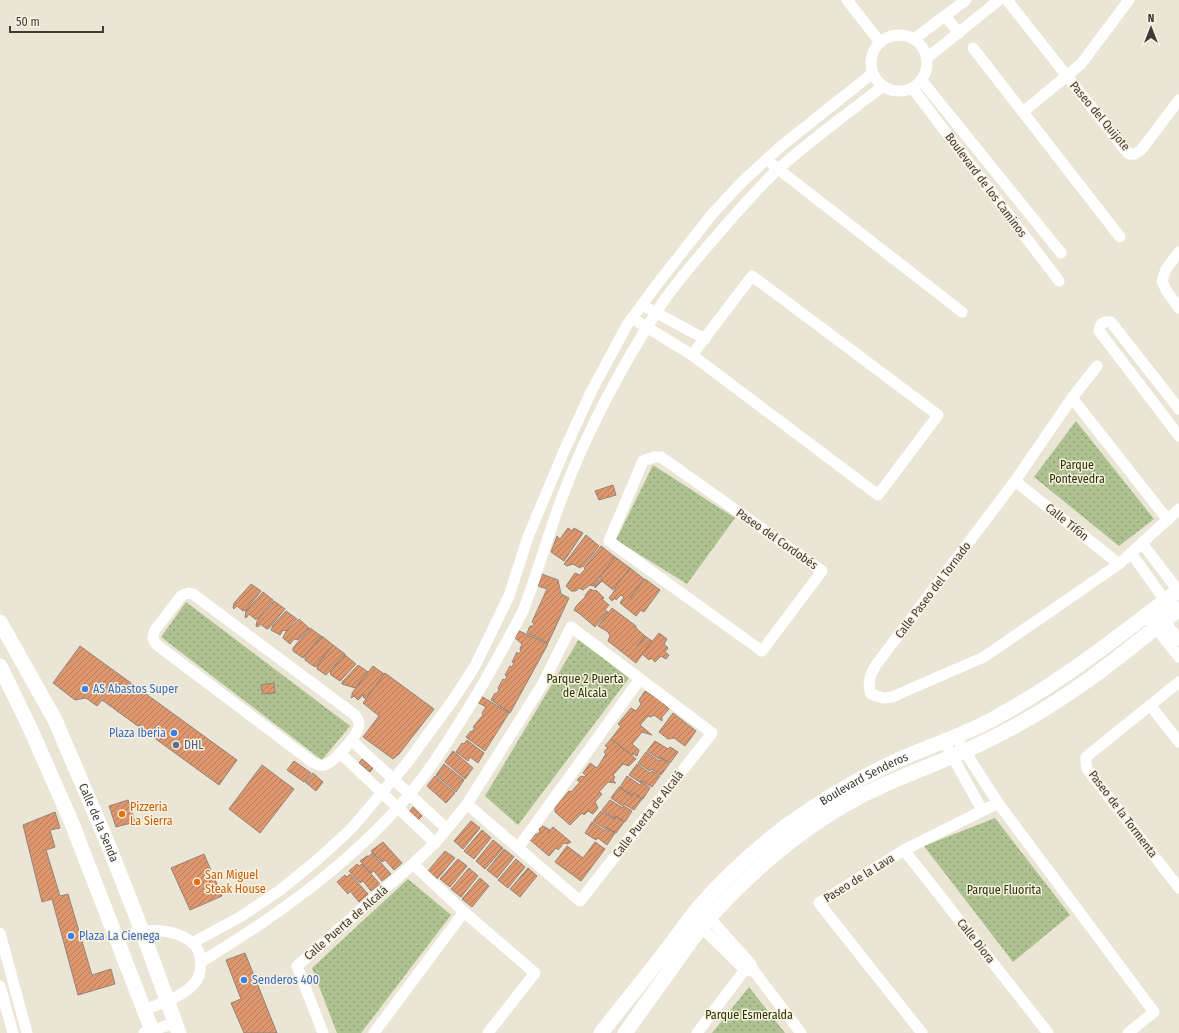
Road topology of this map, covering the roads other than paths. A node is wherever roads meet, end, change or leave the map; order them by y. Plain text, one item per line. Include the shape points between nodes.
1 (847, 0) edge
2 (966, 0) edge
3 (999, 0) edge
4 (1007, 0) edge
5 (1129, 0) edge
6 (945, 16) junction
7 (958, 33) junction
8 (914, 39) junction
9 (880, 42) junction
10 (973, 48) dead end
11 (927, 58) junction
12 (873, 74) junction
13 (1067, 77) junction
14 (922, 81) junction
15 (883, 86) junction
16 (913, 89) junction
17 (1179, 100) edge
18 (1023, 112) junction
19 (766, 160) junction
20 (778, 169) junction
21 (1120, 237) dead end
22 (1179, 252) edge
23 (1061, 253) dead end
24 (1058, 281) dead end
25 (642, 304) junction
26 (1179, 308) edge
27 (962, 312) dead end
28 (656, 313) junction
29 (632, 318) junction
30 (647, 327) junction
31 (705, 339) junction
32 (692, 355) junction
33 (1097, 366) dead end
34 (1072, 398) junction
35 (1179, 409) edge
36 (1179, 436) edge
37 (1015, 481) junction
38 (1179, 509) edge
39 (1168, 520) junction
40 (609, 541) joint
41 (1142, 543) junction
42 (1131, 553) junction
43 (1119, 564) junction
44 (1179, 591) edge
45 (1155, 608) junction
46 (1168, 617) edge
47 (0, 622) edge
48 (1179, 640) edge
49 (1179, 657) edge
50 (0, 666) edge
51 (640, 679) junction
52 (1179, 682) edge
53 (1150, 706) junction
54 (950, 738) junction
55 (351, 740) junction
56 (1179, 742) edge
57 (340, 753) junction
58 (958, 753) junction
59 (394, 779) junction
60 (382, 793) junction
61 (410, 794) junction
62 (998, 803) junction
63 (467, 804) junction
64 (397, 807) junction
65 (982, 810) junction
66 (447, 829) junction
67 (435, 843) junction
68 (518, 848) junction
69 (904, 850) junction
70 (413, 864) junction
71 (722, 882) junction
72 (1179, 888) edge
73 (732, 894) junction
74 (464, 912) junction
75 (700, 917) junction
76 (240, 918) junction
77 (142, 931) junction
78 (249, 932) junction
79 (0, 933) edge
80 (117, 939) junction
81 (192, 943) junction
82 (201, 962) junction
83 (749, 968) junction
84 (14, 984) junction
85 (0, 987) edge
86 (167, 1002) junction
87 (144, 1010) junction
88 (177, 1028) edge
89 (150, 1032) edge
90 (12, 1033) edge
91 (27, 1033) edge
92 (323, 1033) edge
93 (374, 1033) edge
94 (488, 1033) edge
95 (601, 1033) edge
96 (625, 1033) edge
97 (697, 1033) edge
98 (801, 1033) edge
99 (922, 1033) edge
100 (1048, 1033) edge
101 (1128, 1033) edge

1 - 9 street
2 - 6 street
3 - 7 street
4 - 13 street, Paseo del Quijote
5 - 13 street, Paseo del Quijote via 1081,64
6 - 7 street
6 - 8 street
7 - 11 street
8 - 9 street via 902,35 890,36
8 - 11 street via 923,47
9 - 12 street via 872,53 870,67
10 - 18 street
11 - 14 street via 927,70
12 - 15 street
12 - 19 street
13 - 17 street, Paseo del Quijote via 1129,154 1141,150
13 - 18 street, Paseo del Quijote
14 - 16 street
14 - 23 street, Boulevard de los Caminos
15 - 16 street via 900,92
15 - 20 street
16 - 24 street, Boulevard de los Caminos
18 - 21 street
19 - 20 street
19 - 25 street via 713,213
20 - 27 street
20 - 28 street via 729,221 681,278
22 - 26 street via 1166,269 1162,281
25 - 28 street
25 - 29 street
28 - 30 street
28 - 31 street
29 - 30 street
29 - 59 street via 588,398 528,537 509,596 475,666 423,743
30 - 32 street
30 - 61 street via 593,426 564,493 522,614 453,733
31 - 32 street
31 - 32 street via 752,276 938,416 878,494
33 - 34 street, Calle Paseo del Tornado
34 - 37 street, Calle Paseo del Tornado
34 - 39 street
35 - 36 street via 1111,322 1102,323 1099,331
37 - 43 street, Calle Tifón
37 - 43 street, Calle Paseo del Tornado via 876,665 869,682 871,694 883,698 892,697 984,657
38 - 39 street, Calle Paseo del Tornado
39 - 41 street, Calle Paseo del Tornado
40 - 40 street, Paseo del Cordobés via 762,651 822,571 660,456 643,461
41 - 42 street, Calle Paseo del Tornado
41 - 44 street
42 - 43 street, Calle Paseo del Tornado
42 - 45 street
44 - 45 main road, Boulevard Senderos
45 - 46 street
45 - 46 street
45 - 54 main road, Boulevard Senderos via 1061,679 1027,701
46 - 48 street
46 - 49 street
46 - 58 main road, Boulevard Senderos via 1052,705 1003,733
47 - 77 main road, Calle de la Senda via 55,720
50 - 80 main road via 71,821
51 - 63 street, Calle Puerta de Alcalá via 571,627 542,685
51 - 68 street
51 - 68 street, Calle Puerta de Alcalá via 712,733 580,901
52 - 53 street, Paseo de la Tormenta
53 - 56 street
53 - 72 street, Paseo de la Tormenta via 1086,757 1086,764
54 - 58 street
54 - 71 main road, Boulevard Senderos via 858,780 834,794 786,826 752,853
55 - 57 street
55 - 57 street via 359,728 355,715 193,594 181,596 152,636 157,645 317,765 332,761
55 - 59 street
57 - 60 street
58 - 62 street
58 - 65 street
58 - 73 main road, Boulevard Senderos via 873,790 828,815 793,839
59 - 60 street
59 - 61 street
60 - 64 street
60 - 76 street via 351,828 316,861
61 - 64 street
61 - 66 street
62 - 65 street, Paseo de la Lava
62 - 101 street via 1154,1012
63 - 66 street, Calle Puerta de Alcalá
63 - 68 street, Calle Puerta de Alcalá
64 - 67 street
64 - 78 street via 312,887
65 - 69 street, Paseo de la Lava
66 - 67 street, Calle Puerta de Alcalá
67 - 70 street, Calle Puerta de Alcalá
69 - 99 street, Paseo de la Lava via 819,903
69 - 100 street, Calle Diora
70 - 74 street
70 - 92 street, Calle Puerta de Alcalá via 297,966
71 - 73 main road
71 - 75 main road, Boulevard Senderos
73 - 75 main road, Boulevard Senderos
74 - 93 street
74 - 94 street via 535,973
75 - 83 street
75 - 95 main road, Boulevard Senderos via 669,947
75 - 96 main road, Boulevard Senderos
76 - 78 street
76 - 81 street
77 - 80 street
77 - 81 street via 168,932 180,935
77 - 86 main road, Calle de la Senda
78 - 82 street
79 - 84 street
80 - 87 main road
81 - 82 street via 199,952
82 - 86 street via 196,980 186,991
83 - 97 street
83 - 98 street
84 - 85 street
84 - 91 street
85 - 90 street
86 - 87 street
86 - 88 main road, Calle de la Senda
87 - 89 main road
88 - 89 street

